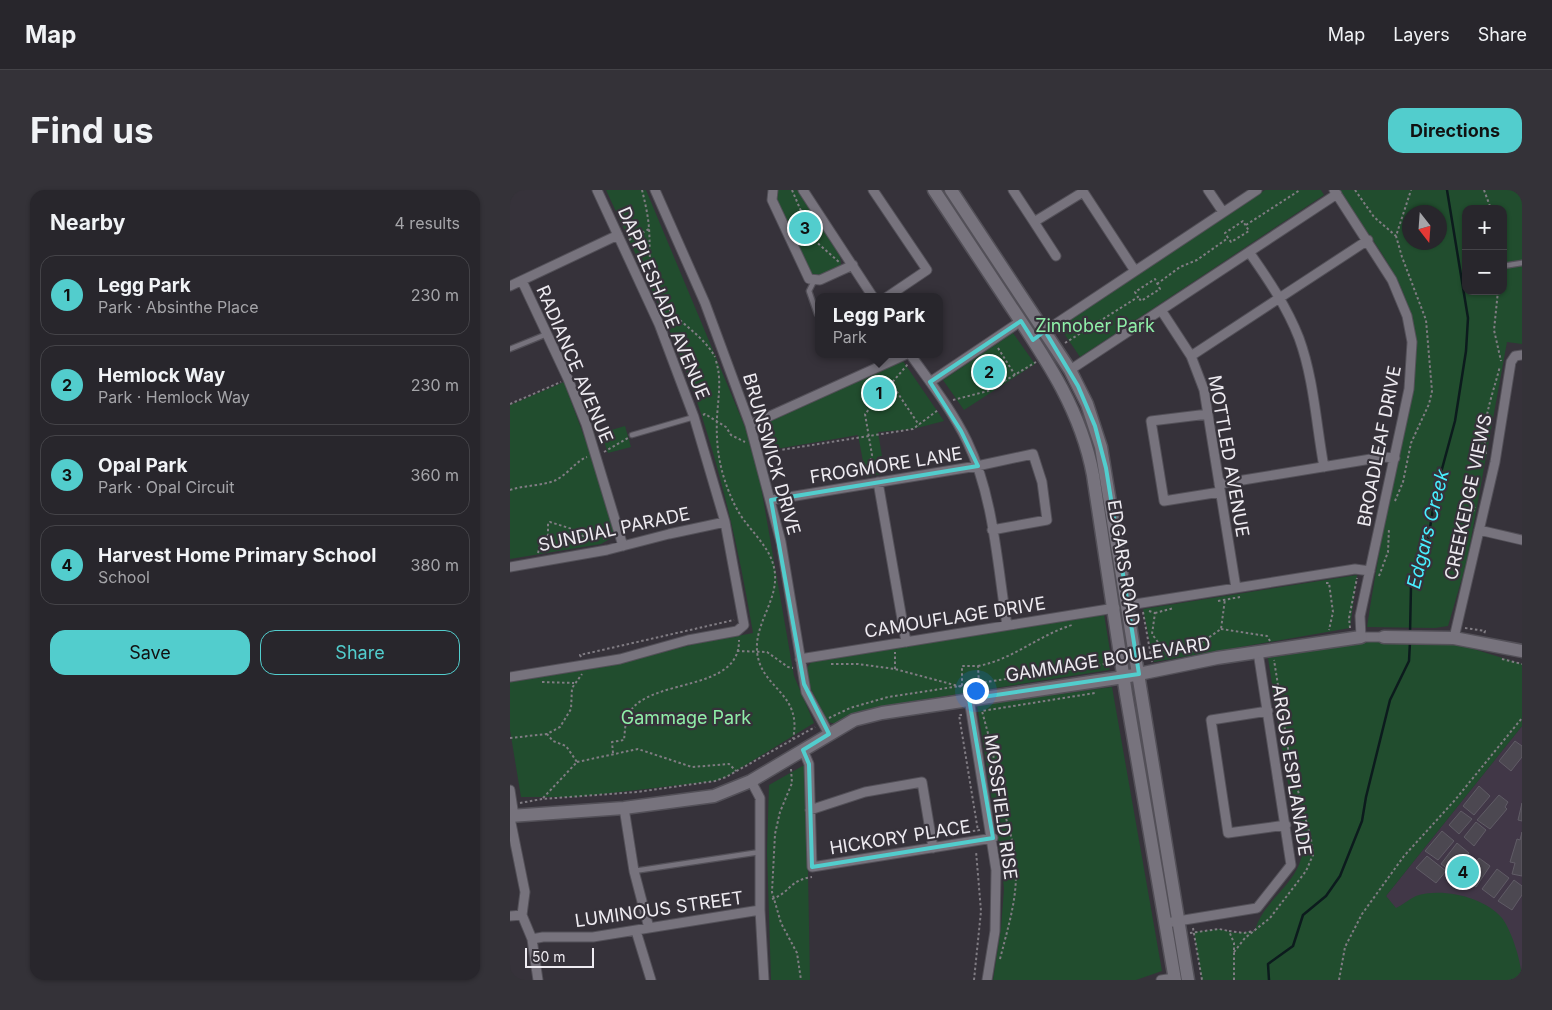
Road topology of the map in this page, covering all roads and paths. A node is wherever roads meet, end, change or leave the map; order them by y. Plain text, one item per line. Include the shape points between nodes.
1 (597, 190) edge
2 (642, 190) edge
3 (656, 190) edge
4 (773, 190) edge
5 (792, 190) edge
6 (803, 190) edge
7 (874, 190) edge
8 (934, 190) edge
9 (951, 190) edge
10 (1013, 190) edge
11 (1208, 190) edge
12 (1257, 190) edge
13 (1300, 190) edge
14 (1355, 190) edge
15 (1484, 190) edge
16 (1082, 191) edge
17 (1335, 192) edge
18 (1490, 205) edge
19 (1223, 212) junction
20 (1034, 222) junction
21 (1246, 225) junction
22 (649, 230) junction
23 (829, 230) junction
24 (618, 235) junction
25 (1396, 236) dead end
26 (1228, 238) junction
27 (813, 239) junction
28 (628, 240) dead end
29 (1368, 240) junction
30 (795, 250) junction
31 (1249, 252) junction
32 (1056, 256) dead end
33 (839, 262) dead end
34 (1522, 263) edge
35 (853, 265) junction
36 (1507, 265) edge
37 (1135, 271) junction
38 (522, 281) junction
39 (814, 281) junction
40 (1157, 284) junction
41 (510, 286) edge
42 (870, 293) edge
43 (893, 293) edge
44 (1498, 295) edge
45 (1138, 297) junction
46 (1280, 299) junction
47 (815, 308) edge
48 (1161, 310) junction
49 (1032, 313) junction
50 (1021, 321) junction
51 (1044, 331) junction
52 (547, 334) junction
53 (993, 340) junction
54 (1033, 340) junction
55 (1056, 348) junction
56 (510, 349) edge
57 (1522, 355) edge
58 (1044, 356) junction
59 (1190, 356) junction
60 (900, 358) edge
61 (907, 358) edge
62 (910, 358) edge
63 (1506, 362) junction
64 (1070, 370) junction
65 (1015, 375) junction
66 (568, 378) junction
67 (930, 382) junction
68 (891, 383) junction
69 (510, 404) edge
70 (945, 405) junction
71 (1208, 414) junction
72 (694, 417) junction
73 (717, 421) junction
74 (750, 425) junction
75 (919, 425) junction
76 (632, 435) joint
77 (869, 436) junction
78 (754, 439) junction
79 (1410, 447) dead end
80 (768, 452) dead end
81 (596, 454) junction
82 (1394, 458) junction
83 (1486, 462) dead end
84 (977, 466) junction
85 (1324, 466) junction
86 (878, 482) junction
87 (866, 484) junction
88 (1220, 488) junction
89 (510, 490) edge
90 (1478, 499) dead end
91 (771, 500) junction
92 (1394, 503) dead end
93 (725, 522) junction
94 (1389, 524) dead end
95 (992, 530) junction
96 (1479, 530) junction
97 (1522, 540) edge
98 (623, 546) junction
99 (608, 550) junction
100 (536, 563) junction
101 (1383, 564) dead end
102 (510, 567) edge
103 (1462, 568) dead end
104 (1370, 571) junction
105 (1357, 576) dead end
106 (1320, 584) dead end
107 (1236, 588) junction
108 (1244, 596) dead end
109 (1213, 601) dead end
110 (1129, 605) junction
111 (1177, 607) dead end
112 (1114, 608) junction
113 (1154, 613) junction
114 (1076, 624) dead end
115 (1007, 625) junction
116 (1350, 628) dead end
117 (1221, 629) dead end
118 (737, 630) junction
119 (1328, 631) dead end
120 (1361, 637) junction
121 (1384, 637) joint
122 (1454, 638) junction
123 (1270, 641) dead end
124 (906, 642) junction
125 (894, 644) junction
126 (757, 650) junction
127 (738, 651) junction
128 (1258, 652) junction
129 (1522, 652) edge
130 (1109, 654) dead end
131 (1169, 657) dead end
132 (801, 663) junction
133 (828, 664) dead end
134 (978, 666) junction
135 (895, 669) junction
136 (1153, 672) junction
137 (1139, 674) junction
138 (510, 677) edge
139 (1124, 677) junction
140 (540, 682) dead end
141 (574, 683) dead end
142 (979, 684) junction
143 (962, 687) junction
144 (1104, 692) dead end
145 (975, 698) junction
146 (982, 711) junction
147 (1268, 711) junction
148 (972, 713) junction
149 (1522, 718) edge
150 (822, 722) junction
151 (547, 734) dead end
152 (829, 734) junction
153 (793, 739) junction
154 (778, 747) junction
155 (803, 750) junction
156 (613, 754) junction
157 (786, 760) junction
158 (577, 762) junction
159 (736, 771) junction
160 (751, 781) junction
161 (510, 790) edge
162 (542, 799) junction
163 (1301, 805) dead end
164 (624, 808) junction
165 (1283, 808) junction
166 (810, 810) junction
167 (512, 813) edge
168 (1008, 825) junction
169 (1286, 825) junction
170 (991, 828) junction
171 (978, 830) junction
172 (950, 835) dead end
173 (992, 838) junction
174 (979, 840) junction
175 (933, 848) junction
176 (760, 852) junction
177 (634, 871) junction
178 (812, 877) dead end
179 (773, 899) junction
180 (760, 900) junction
181 (760, 910) junction
182 (522, 915) junction
183 (510, 916) edge
184 (1185, 920) junction
185 (1166, 923) junction
186 (649, 928) junction
187 (636, 931) junction
188 (1229, 931) junction
189 (1255, 931) dead end
190 (1194, 932) junction
191 (532, 939) junction
192 (999, 964) dead end
193 (1175, 979) edge
194 (538, 980) edge
195 (651, 980) edge
196 (764, 980) edge
197 (801, 980) edge
198 (974, 980) edge
199 (987, 980) edge
200 (1161, 980) edge
201 (1188, 980) edge
202 (1202, 980) edge
203 (1234, 980) edge
204 (1339, 980) edge

1 - 24 street, DAPPLESHADE AVENUE
2 - 22 path
3 - 74 street, BRUNSWICK DRIVE via 705,303
4 - 30 street via 772,200
5 - 27 path
6 - 23 street
7 - 43 street via 926,270
8 - 50 main road, EDGARS ROAD
9 - 49 main road, EDGARS ROAD
10 - 20 street
11 - 19 street
12 - 19 street
13 - 21 path
14 - 25 path via 1374,217
15 - 18 path
16 - 20 street
16 - 37 street
17 - 29 street, BROADLEAF DRIVE
17 - 31 street
19 - 37 street
20 - 32 street
21 - 26 path via 1249,231 1231,242
21 - 26 path via 1243,221 1224,233
22 - 28 path
22 - 73 path via 650,273 662,299 673,314 704,340 714,356 720,377
23 - 27 path
23 - 35 street
24 - 38 street
24 - 72 street, DAPPLESHADE AVENUE via 659,324
26 - 40 path
27 - 30 path
27 - 33 path
29 - 46 street
29 - 82 street, BROADLEAF DRIVE via 1398,291 1412,342 1409,389
30 - 39 street via 805,274
31 - 46 street
31 - 48 street
34 - 36 lane
35 - 39 street
35 - 42 street
37 - 51 street
38 - 41 street
38 - 52 street, RADIANCE AVENUE
39 - 47 lane via 809,292
40 - 45 path via 1160,289 1141,301
40 - 45 path via 1155,280 1135,292
44 - 63 path via 1494,330
45 - 55 path
46 - 59 street
46 - 85 street via 1304,353
48 - 59 street, MOTTLED AVENUE
48 - 64 street
49 - 50 main road
49 - 51 main road, EDGARS ROAD
50 - 53 street
50 - 54 main road, EDGARS ROAD
51 - 54 main road
51 - 55 main road, EDGARS ROAD
52 - 56 lane
52 - 66 street, RADIANCE AVENUE
53 - 65 path
53 - 67 street
54 - 58 main road, EDGARS ROAD
55 - 64 main road, EDGARS ROAD
57 - 63 street
58 - 65 path
58 - 112 main road, EDGARS ROAD via 1075,413 1088,454
59 - 71 street, MOTTLED AVENUE via 1201,379
60 - 74 street
61 - 68 path via 908,364
62 - 67 street
63 - 83 path via 1484,427
63 - 96 street, CREEKEDGE VIEWS via 1495,462
64 - 110 main road, EDGARS ROAD via 1087,404 1101,446
65 - 70 path via 988,391 958,397
66 - 69 path
66 - 81 street, RADIANCE AVENUE
67 - 70 street
68 - 75 path
68 - 77 path via 865,414
70 - 75 path
70 - 84 street
71 - 88 street, MOTTLED AVENUE
71 - 88 street via 1151,422 1152,430 1164,501
72 - 73 path via 705,414
72 - 76 lane
72 - 93 street, DAPPLESHADE AVENUE
73 - 78 path via 743,442
73 - 126 path via 718,456 729,493 767,550 774,568 774,591 760,627
74 - 78 street, BRUNSWICK DRIVE
75 - 77 path via 913,429
76 - 81 path via 610,450
77 - 80 path
77 - 87 path via 872,455
78 - 91 street, BRUNSWICK DRIVE
79 - 92 path via 1403,482
81 - 89 path via 583,458 572,471 554,481
81 - 98 street, RADIANCE AVENUE
82 - 85 street
82 - 104 street, BROADLEAF DRIVE
84 - 86 street, FROGMORE LANE
84 - 95 street
84 - 95 street, FROGMORE LANE via 1033,454 1042,482 1047,520
85 - 88 street
86 - 87 street, FROGMORE LANE
86 - 124 street
87 - 91 street, FROGMORE LANE
88 - 107 street, MOTTLED AVENUE
90 - 103 path via 1464,532
91 - 132 street, BRUNSWICK DRIVE
93 - 98 street, SUNDIAL PARADE
93 - 118 street, DAPPLESHADE AVENUE via 744,618 742,627
94 - 101 path via 1389,547
95 - 115 street
96 - 97 street
96 - 122 street, CREEKEDGE VIEWS
98 - 99 street, SUNDIAL PARADE
99 - 100 street, SUNDIAL PARADE
99 - 100 path via 602,533 583,536 550,522
100 - 102 street, SUNDIAL PARADE
104 - 107 street via 1356,569
104 - 120 street, BROADLEAF DRIVE via 1360,616
105 - 116 path
106 - 119 path via 1329,583 1333,612
107 - 110 street
108 - 109 path
110 - 137 main road, EDGARS ROAD
111 - 113 path
112 - 115 street, CAMOUFLAGE DRIVE
112 - 139 main road, EDGARS ROAD
113 - 131 path via 1152,634
113 - 136 path via 1143,609
114 - 134 path via 1040,638 994,663
115 - 124 street, CAMOUFLAGE DRIVE
117 - 123 path via 1267,636
118 - 127 path
118 - 138 street via 620,659
120 - 121 street, GAMMAGE BOULEVARD
120 - 128 main road, GAMMAGE BOULEVARD
121 - 122 main road, GAMMAGE BOULEVARD
122 - 129 main road, GAMMAGE BOULEVARD
124 - 125 street, CAMOUFLAGE DRIVE
125 - 132 street, CAMOUFLAGE DRIVE
125 - 135 path
126 - 127 path
126 - 132 path via 770,653 790,668
126 - 153 path via 766,675 790,704 795,721
127 - 156 path via 728,665 708,679 650,696 634,707 627,720 624,740 612,742
128 - 136 main road, GAMMAGE BOULEVARD
128 - 147 street, ARGUS ESPLANADE
130 - 142 path via 1112,663
132 - 150 street, BRUNSWICK DRIVE via 806,692
133 - 135 path
134 - 142 path
134 - 143 path via 962,666
135 - 143 path
136 - 137 main road, GAMMAGE BOULEVARD
137 - 139 main road, GAMMAGE BOULEVARD
137 - 184 main road, EDGARS ROAD
139 - 145 main road, GAMMAGE BOULEVARD
139 - 185 main road, EDGARS ROAD
140 - 141 path
142 - 143 path
142 - 145 path
143 - 150 path via 874,701 845,710
144 - 146 path
145 - 146 path
145 - 148 street, MOSSFIELD RISE
145 - 152 main road, GAMMAGE BOULEVARD via 867,716
146 - 148 path
146 - 168 path
147 - 165 street, ARGUS ESPLANADE
147 - 169 street via 1211,720 1228,833
148 - 170 street, MOSSFIELD RISE
148 - 171 path via 959,716
149 - 204 path via 1404,856 1362,914 1345,946
150 - 152 street, BRUNSWICK DRIVE
150 - 153 path
151 - 158 path via 553,741 566,746
152 - 155 main road, GAMMAGE BOULEVARD
153 - 154 path
154 - 157 path
154 - 159 path
155 - 157 main road, GAMMAGE BOULEVARD
155 - 166 street via 809,764
156 - 158 path
156 - 159 path via 647,751 692,767 729,764
157 - 160 main road, GAMMAGE BOULEVARD
157 - 179 path via 793,779 775,834
158 - 162 path
159 - 162 path via 702,783
160 - 164 main road, GAMMAGE BOULEVARD via 714,796
160 - 176 street via 760,798
161 - 167 street
162 - 167 path
163 - 165 path
164 - 167 main road, GAMMAGE BOULEVARD
164 - 177 street
165 - 169 street, ARGUS ESPLANADE
166 - 175 street, HICKORY PLACE via 812,867
166 - 175 street via 865,792 922,782
167 - 182 street via 525,892
168 - 170 path
168 - 192 path via 1018,875 1016,898
169 - 184 street, ARGUS ESPLANADE via 1291,866 1262,905
170 - 171 path
170 - 173 street, MOSSFIELD RISE
171 - 172 path
171 - 174 path
173 - 174 street, HICKORY PLACE
173 - 199 street, MOSSFIELD RISE via 996,904
174 - 175 street, HICKORY PLACE
174 - 198 path via 980,846 976,851 980,926
176 - 177 lane
176 - 180 street
177 - 186 street
178 - 179 path via 796,881
179 - 180 path
179 - 197 path via 796,954
180 - 181 street
181 - 186 street, LUMINOUS STREET
181 - 196 street
182 - 183 street
182 - 191 street
184 - 185 street, ARGUS ESPLANADE
184 - 190 path
184 - 201 main road, EDGARS ROAD
185 - 193 main road, EDGARS ROAD
186 - 187 street, LUMINOUS STREET
187 - 191 street, LUMINOUS STREET via 593,937
187 - 195 street
188 - 189 path
188 - 190 path
188 - 203 path via 1234,943
190 - 202 path
191 - 194 street
193 - 200 street

